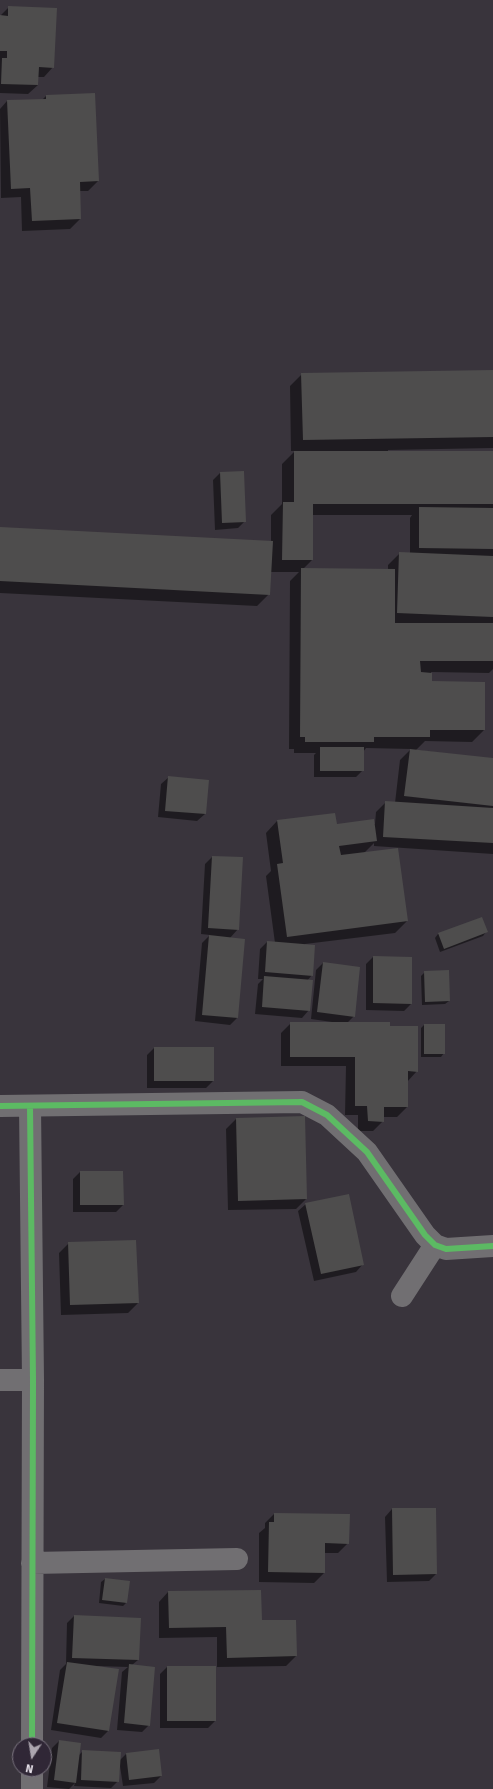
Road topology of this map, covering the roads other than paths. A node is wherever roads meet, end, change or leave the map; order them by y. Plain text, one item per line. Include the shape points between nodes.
1 (0, 1106) edge
2 (30, 1106) junction
3 (436, 1245) junction
4 (493, 1246) edge
5 (402, 1296) dead end
6 (0, 1380) edge
7 (32, 1380) junction
8 (237, 1559) dead end
9 (32, 1563) junction
10 (32, 1737) edge
11 (32, 1777) edge
12 (32, 1789) edge

1 - 2 street
2 - 3 street via 302,1102 327,1115 367,1152 425,1235
2 - 7 street
3 - 4 street via 446,1250
3 - 5 street
6 - 7 street
7 - 9 street
8 - 9 street
9 - 10 street
11 - 12 street

